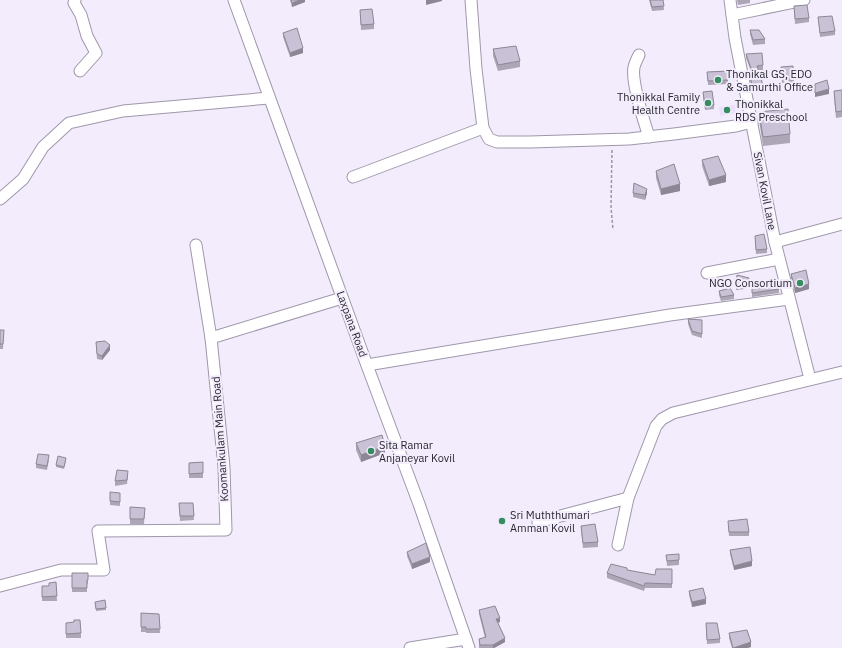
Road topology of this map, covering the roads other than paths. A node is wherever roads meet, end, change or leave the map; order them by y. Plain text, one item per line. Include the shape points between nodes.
1 (75, 0) edge
2 (234, 0) edge
3 (471, 0) edge
4 (730, 0) edge
5 (804, 0) edge
6 (732, 15) junction
7 (639, 55) dead end
8 (80, 71) dead end
9 (269, 98) junction
10 (752, 122) junction
11 (482, 128) junction
12 (649, 137) junction
13 (353, 177) dead end
14 (0, 199) edge
15 (842, 224) edge
16 (775, 242) junction
17 (196, 245) dead end
18 (779, 259) junction
19 (707, 273) dead end
20 (342, 298) junction
21 (789, 299) junction
22 (211, 338) junction
23 (367, 366) junction
24 (842, 372) edge
25 (810, 379) junction
26 (628, 498) junction
27 (538, 522) dead end
28 (618, 545) dead end
29 (0, 586) edge
30 (467, 643) edge
31 (410, 648) edge

1 - 8 street via 87,36 96,53
2 - 9 street, Laxpana Road
3 - 11 street
4 - 6 street, Sivan Kovil Lane
5 - 6 street
6 - 10 street, Sivan Kovil Lane
7 - 12 street via 634,68 635,83
9 - 14 street via 123,111 69,124 43,147 23,179
9 - 20 street, Laxpana Road
10 - 12 street
10 - 16 street, Sivan Kovil Lane
11 - 12 street via 489,139 497,142
11 - 13 street
15 - 16 street
16 - 18 street, Sivan Kovil Lane
17 - 22 street, Koomankulam Main Road
18 - 19 street
18 - 21 street, Sivan Kovil Lane
20 - 22 street
20 - 23 street, Laxpana Road
21 - 23 street via 670,315
21 - 25 street, Sivan Kovil Lane
22 - 29 street, Koomankulam Main Road via 224,467 226,530 98,531 104,570 61,570
23 - 30 street, Laxpana Road via 419,504
24 - 25 street
25 - 26 street via 673,413 662,419 656,426
26 - 27 street
26 - 28 street
30 - 31 street

